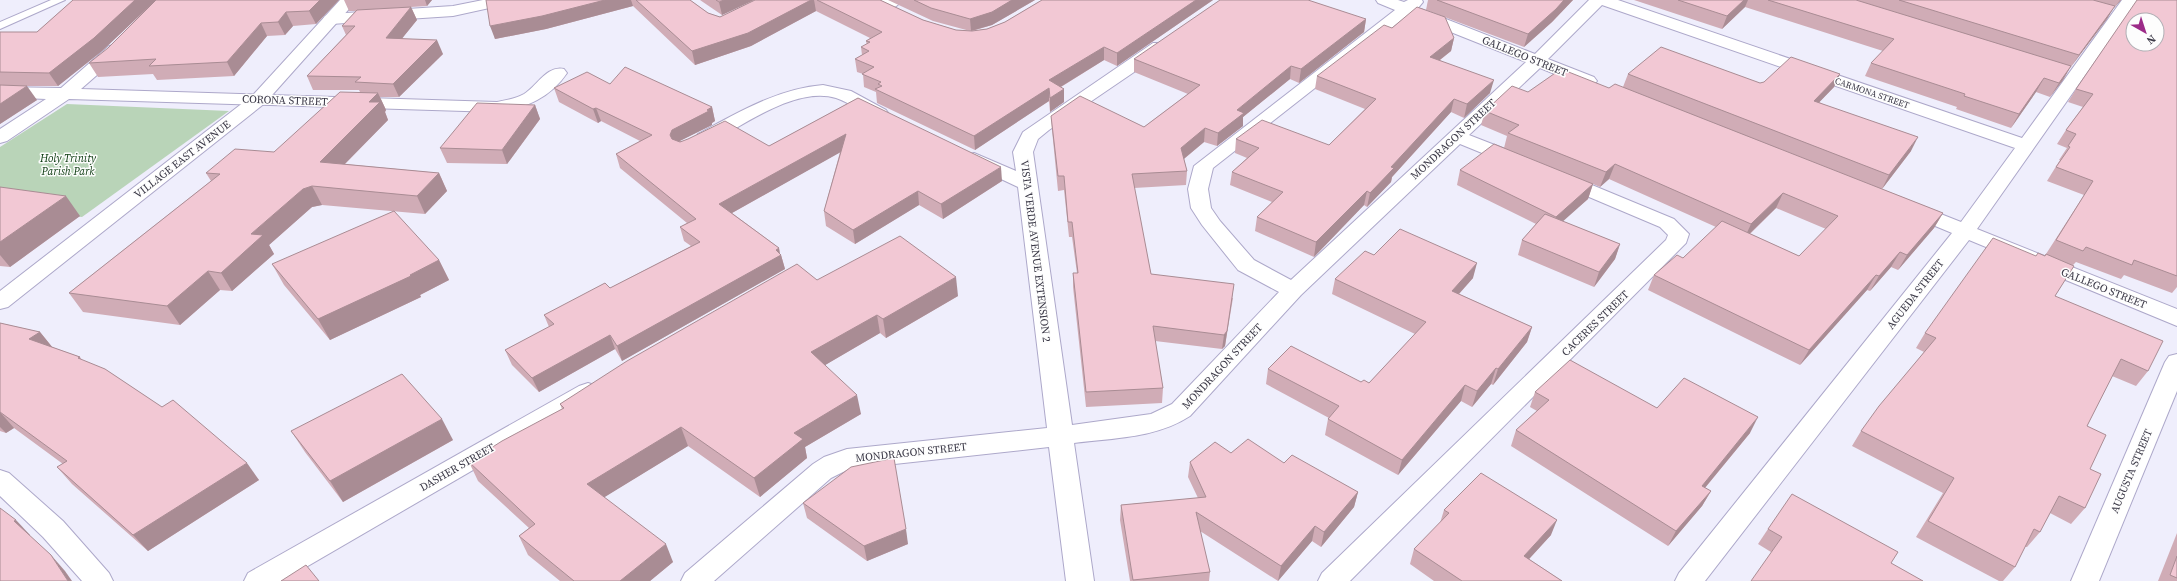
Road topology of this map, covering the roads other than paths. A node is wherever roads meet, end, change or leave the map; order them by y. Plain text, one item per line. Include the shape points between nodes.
1 (60, 0) edge
2 (349, 0) edge
3 (506, 0) edge
4 (1384, 0) edge
5 (1598, 0) edge
6 (1603, 0) edge
7 (1412, 4) edge
8 (2119, 10) edge
9 (331, 19) junction
10 (0, 26) edge
11 (1174, 36) edge
12 (125, 41) edge
13 (1537, 61) junction
14 (558, 73) dead end
15 (1603, 87) edge
16 (0, 92) edge
17 (64, 95) junction
18 (259, 99) junction
19 (898, 123) edge
20 (1456, 136) junction
21 (0, 137) edge
22 (691, 145) edge
23 (2027, 146) junction
24 (962, 153) edge
25 (1026, 183) junction
26 (1891, 201) edge
27 (1965, 231) junction
28 (1293, 290) junction
29 (0, 302) edge
30 (2177, 318) edge
31 (2177, 362) edge
32 (610, 380) edge
33 (1061, 436) junction
34 (0, 480) edge
35 (99, 581) edge
36 (258, 581) edge
37 (695, 581) edge
38 (1080, 581) edge
39 (1332, 581) edge
40 (1689, 581) edge
41 (2085, 581) edge

1 - 10 lane
2 - 9 street, VILLAGE EAST AVENUE
3 - 9 street via 453,11
4 - 7 street, GALLEGO STREET
5 - 13 street, MONDRAGON STREET
6 - 23 street, CARMONA STREET
7 - 13 street, GALLEGO STREET
7 - 28 street via 1204,166 1198,189 1202,208 1212,225 1246,265
8 - 23 street, AGUEDA STREET via 2069,74
9 - 18 street, VILLAGE EAST AVENUE
11 - 25 street, VISTA VERDE AVENUE EXTENSION 2 via 1030,136 1023,152
12 - 17 street
13 - 15 street, GALLEGO STREET
13 - 20 street, MONDRAGON STREET
14 - 18 street, CORONA STREET via 534,96 519,103 497,107
16 - 17 street, CORONA STREET
17 - 18 street, CORONA STREET
17 - 21 street
18 - 29 street, VILLAGE EAST AVENUE
19 - 22 street via 839,93 814,90 784,97
20 - 28 street, MONDRAGON STREET
20 - 39 street, CACERES STREET via 1667,223 1679,234 1676,243
23 - 27 street, AGUEDA STREET
24 - 25 street
25 - 33 street, VISTA VERDE AVENUE EXTENSION 2
26 - 27 street, GALLEGO STREET
27 - 30 street, GALLEGO STREET
27 - 40 street, AGUEDA STREET
28 - 33 street, MONDRAGON STREET via 1181,410 1153,423
31 - 41 street, AUGUSTA STREET
32 - 36 street, DASHER STREET
33 - 37 street, MONDRAGON STREET via 847,459 833,464
33 - 38 street, VISTA VERDE AVENUE EXTENSION 2
34 - 35 street via 53,529

